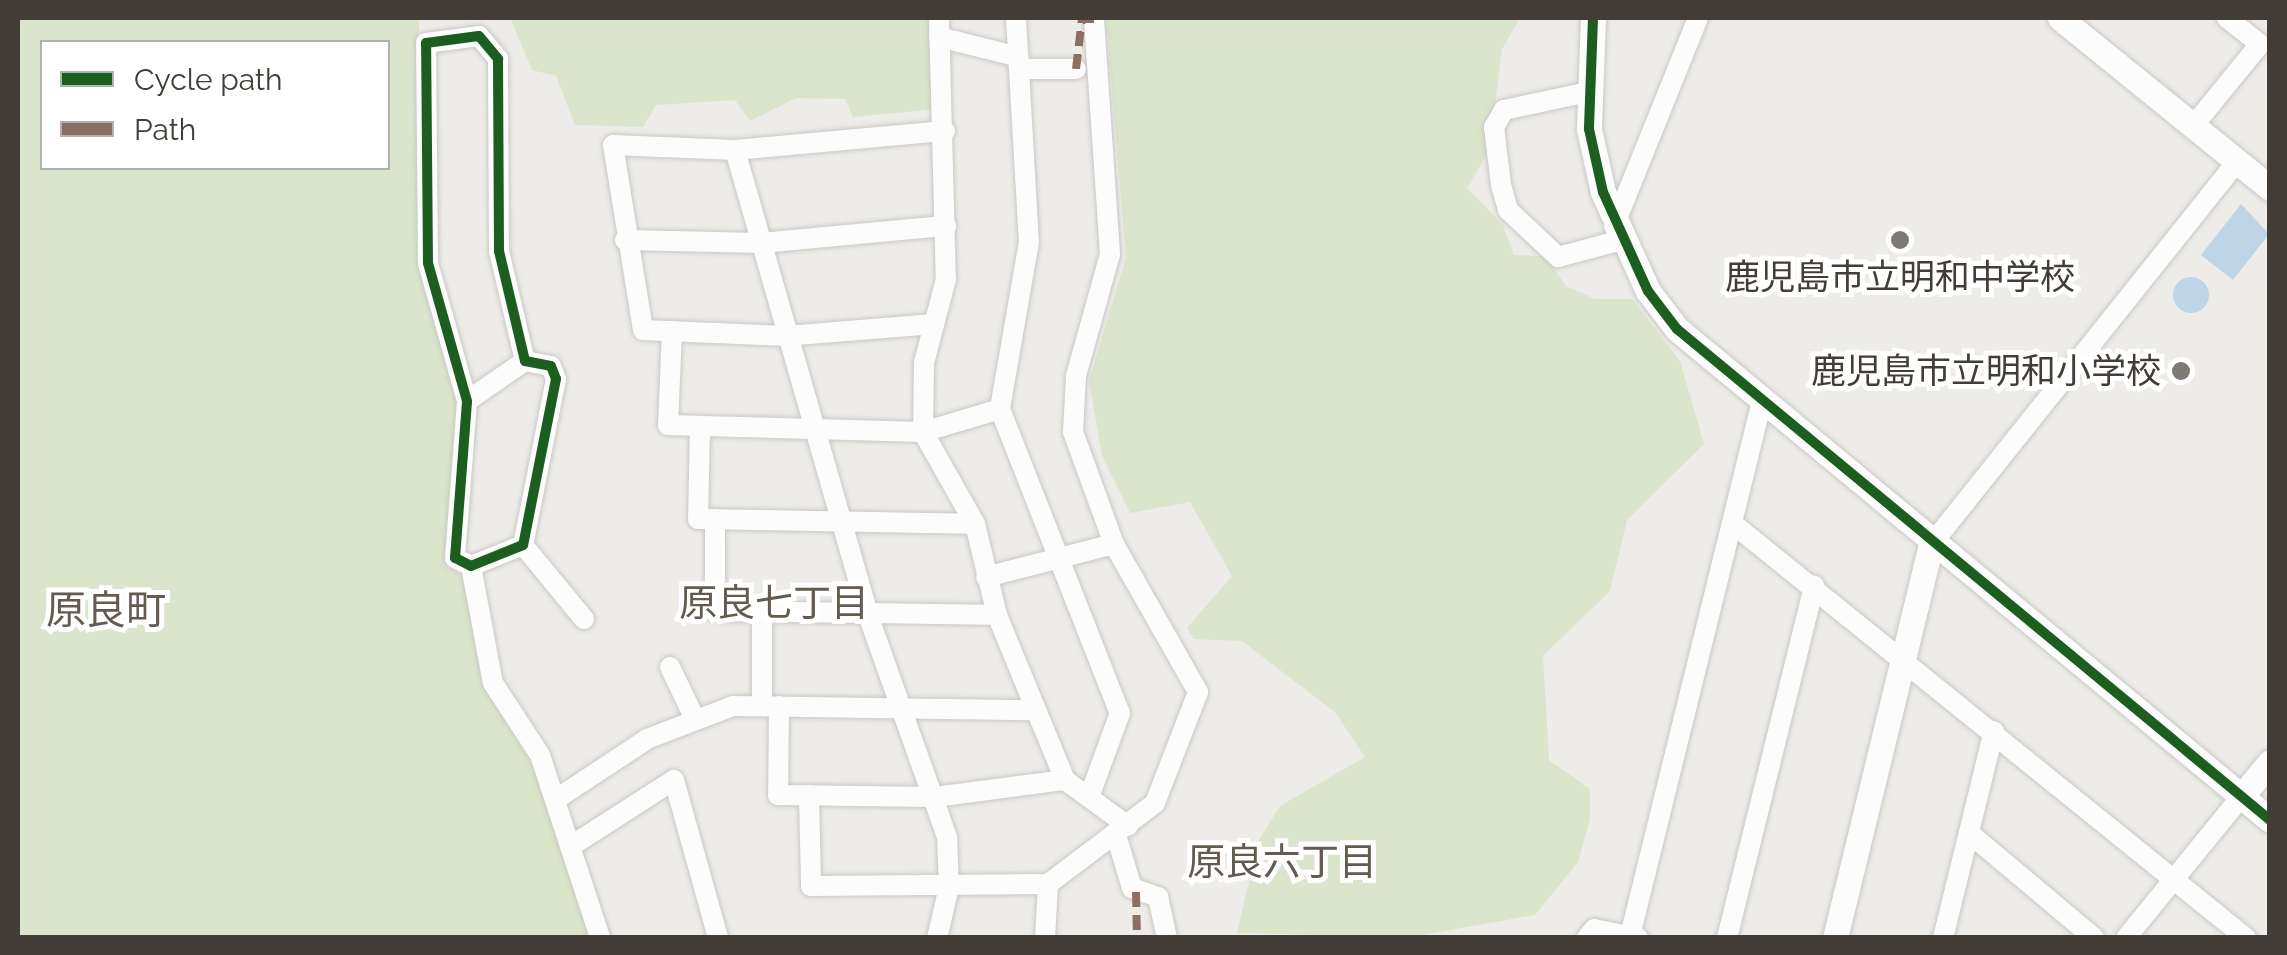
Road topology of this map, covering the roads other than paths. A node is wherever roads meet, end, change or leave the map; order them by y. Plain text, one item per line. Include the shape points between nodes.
1 (1016, 18) edge
2 (1094, 18) edge
3 (1593, 18) edge
4 (1698, 18) edge
5 (2060, 18) edge
6 (2227, 18) edge
7 (939, 27) edge
8 (2265, 48) edge
9 (1019, 63) junction
10 (1076, 69) dead end
11 (1588, 92) junction
12 (2194, 125) junction
13 (945, 131) junction
14 (735, 150) junction
15 (2237, 162) junction
16 (2270, 188) edge
17 (946, 226) junction
18 (1618, 233) junction
19 (624, 240) junction
20 (760, 243) junction
21 (934, 324) junction
22 (672, 331) junction
23 (786, 336) junction
24 (525, 361) junction
25 (466, 401) junction
26 (1761, 405) junction
27 (1000, 409) junction
28 (700, 426) junction
29 (814, 429) junction
30 (923, 432) junction
31 (716, 519) junction
32 (840, 520) junction
33 (1732, 523) junction
34 (974, 524) junction
35 (1114, 544) junction
36 (523, 545) junction
37 (1931, 545) junction
38 (1057, 554) junction
39 (471, 566) junction
40 (986, 577) junction
41 (1814, 586) junction
42 (762, 612) junction
43 (868, 615) junction
44 (997, 616) junction
45 (584, 618) dead end
46 (1903, 657) junction
47 (670, 667) dead end
48 (770, 705) junction
49 (896, 705) junction
50 (1032, 710) junction
51 (694, 717) junction
52 (1994, 731) junction
53 (2270, 762) edge
54 (1065, 780) junction
55 (1091, 792) junction
56 (809, 795) junction
57 (936, 797) junction
58 (2241, 797) junction
59 (555, 800) junction
60 (2270, 820) edge
61 (1122, 831) junction
62 (1969, 833) junction
63 (571, 846) junction
64 (2175, 879) junction
65 (1048, 884) junction
66 (949, 887) junction
67 (1634, 936) edge
68 (600, 938) edge
69 (718, 938) edge
70 (937, 938) edge
71 (1045, 938) edge
72 (1167, 938) edge
73 (1586, 938) edge
74 (1727, 938) edge
75 (1835, 938) edge
76 (1943, 938) edge
77 (2094, 938) edge
78 (2126, 938) edge
79 (2246, 938) edge

1 - 9 street
2 - 35 street via 1110,254 1076,376 1073,432
3 - 11 street
4 - 18 street
5 - 12 street
6 - 8 street
7 - 9 street
7 - 13 street
8 - 12 street
9 - 10 street
9 - 27 street via 1029,242
11 - 18 street
11 - 18 street via 1504,110 1494,126 1500,185 1508,210 1558,257
12 - 15 street
13 - 14 street
13 - 17 street
14 - 19 street via 612,146
14 - 20 street
15 - 16 street
15 - 37 street
17 - 20 street
17 - 21 street
18 - 26 street via 1676,329
19 - 20 street
19 - 22 street via 643,330
20 - 23 street
21 - 23 street
21 - 30 street
22 - 23 street
22 - 28 street via 668,425
23 - 29 street
24 - 25 street
24 - 25 street via 499,251 498,58 478,36 426,43 428,263
24 - 36 street via 551,366 556,379
25 - 39 street via 455,558
26 - 33 street
26 - 37 street
27 - 30 street
27 - 38 street
28 - 29 street
28 - 31 street via 698,518
29 - 30 street
29 - 32 street
30 - 34 street
31 - 32 street
31 - 42 street via 715,611
32 - 34 street
32 - 43 street
33 - 41 street
33 - 67 street
34 - 40 street
35 - 38 street
35 - 61 street via 1198,692 1171,773
36 - 39 street
36 - 45 street
37 - 46 street
37 - 58 street
38 - 40 street
38 - 55 street via 1120,713
39 - 59 street via 493,683 540,755
40 - 44 street
41 - 46 street
41 - 74 street
42 - 43 street
42 - 48 street
43 - 44 street
43 - 49 street
44 - 50 street
46 - 52 street
46 - 75 street
47 - 51 street
48 - 49 street
48 - 51 street
48 - 56 street via 778,795
49 - 50 street
49 - 57 street
50 - 54 street
51 - 59 street
52 - 62 street
52 - 64 street
53 - 58 street
54 - 55 street
54 - 57 street
55 - 61 street
56 - 57 street
56 - 66 street via 810,886
57 - 66 street
58 - 60 street
58 - 64 street
59 - 63 street
61 - 65 street
61 - 72 street via 1132,888 1158,897
62 - 76 street
62 - 77 street
63 - 68 street
63 - 69 street via 674,780
64 - 78 street
64 - 79 street
65 - 66 street
65 - 71 street
66 - 70 street
67 - 73 street via 1594,929

